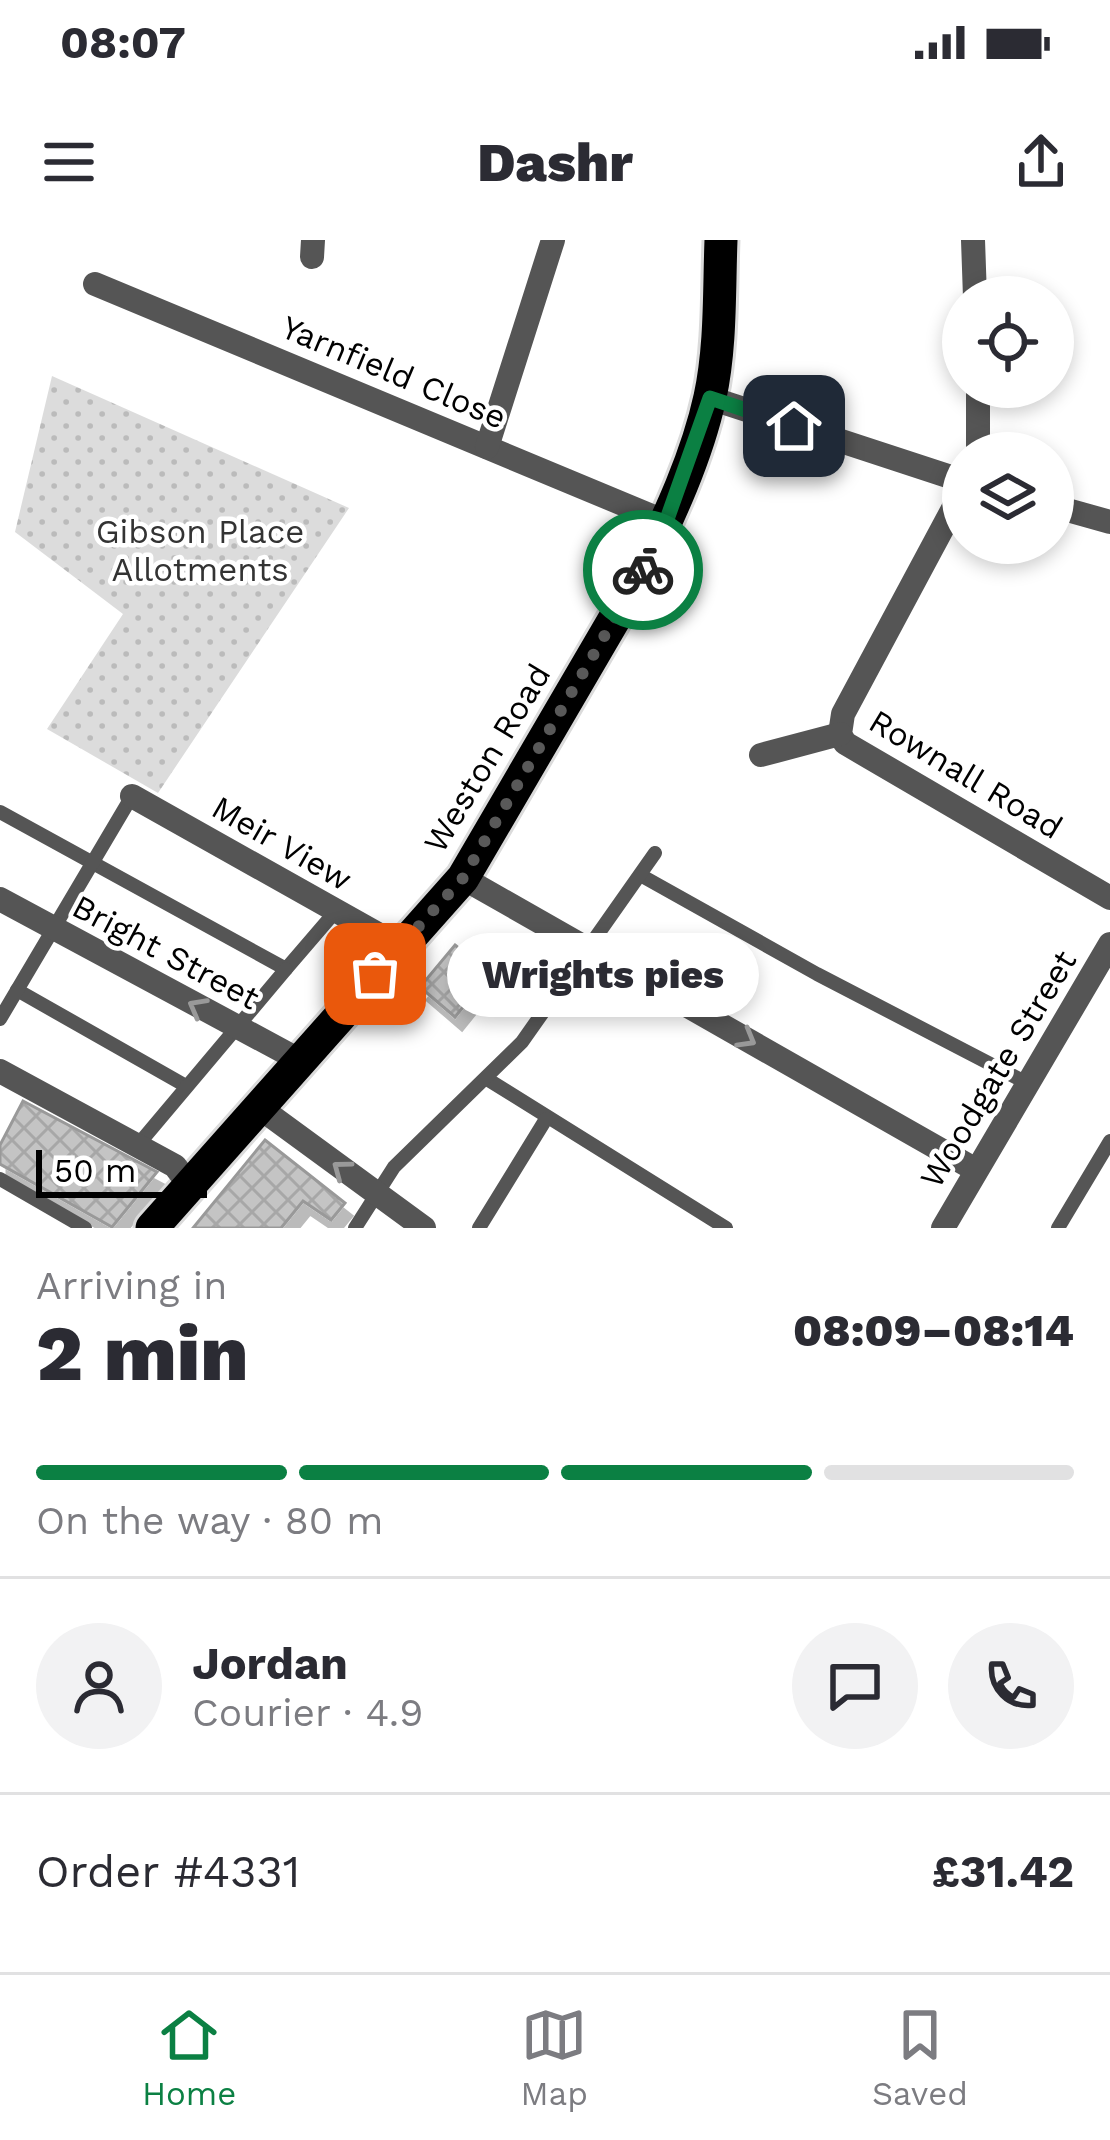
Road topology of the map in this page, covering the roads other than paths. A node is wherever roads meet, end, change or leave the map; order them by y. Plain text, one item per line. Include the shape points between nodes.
1 (553, 240) edge
2 (721, 240) edge
3 (973, 240) edge
4 (974, 276) edge
5 (95, 284) dead end
6 (710, 398) junction
7 (487, 447) junction
8 (942, 479) edge
9 (1074, 512) edge
10 (666, 522) junction
11 (1110, 522) edge
12 (942, 526) edge
13 (840, 734) junction
14 (761, 755) dead end
15 (132, 796) joint
16 (0, 812) edge
17 (655, 853) dead end
18 (90, 862) junction
19 (642, 876) junction
20 (463, 878) junction
21 (1110, 898) edge
22 (0, 899) edge
23 (335, 912) junction
24 (53, 928) junction
25 (1110, 944) edge
26 (399, 946) junction
27 (589, 948) junction
28 (286, 969) junction
29 (17, 990) junction
30 (0, 1019) edge
31 (234, 1027) junction
32 (301, 1060) junction
33 (0, 1070) edge
34 (487, 1079) junction
35 (1027, 1083) junction
36 (186, 1086) junction
37 (260, 1108) junction
38 (546, 1119) junction
39 (1110, 1141) edge
40 (137, 1146) junction
41 (976, 1170) junction
42 (0, 1180) edge
43 (190, 1186) junction
44 (377, 1196) junction
45 (85, 1228) edge
46 (152, 1228) edge
47 (355, 1228) edge
48 (424, 1228) edge
49 (479, 1228) edge
50 (726, 1228) edge
51 (943, 1228) edge
52 (1058, 1228) edge

1 - 7 street
2 - 6 highway, Weston Road
3 - 4 street
5 - 7 street, Yarnfield Close
6 - 8 street
6 - 10 highway, Weston Road
7 - 10 street, Yarnfield Close
9 - 11 street
10 - 20 highway, Weston Road
12 - 13 street, Rownall Road via 843,714
13 - 14 street
13 - 21 street, Rownall Road
15 - 18 lane
15 - 23 street, Meir View
16 - 18 lane
17 - 19 lane
18 - 24 lane
18 - 28 lane
19 - 27 lane
19 - 35 lane
20 - 26 highway, Weston Road
20 - 27 street
22 - 24 street, Bright Street
23 - 26 street, Meir View
23 - 28 lane
24 - 29 lane
31 -> 24 street, Bright Street
25 - 35 street, Woodgate Street
26 - 32 highway, Weston Road
27 - 34 lane
27 -> 41 street
28 - 31 lane
29 - 30 lane
29 - 36 lane
31 - 32 street, Bright Street
31 - 36 lane
32 - 37 highway, Weston Road
33 - 40 street
34 - 38 lane
34 - 44 lane via 394,1167
35 - 41 street, Woodgate Street
36 - 40 lane
37 - 43 highway, Weston Road
44 -> 37 street
38 - 49 lane
38 - 50 lane
39 - 52 lane
40 - 43 street via 175,1166
41 - 51 street, Woodgate Street
42 - 45 lane
43 - 46 highway, Weston Road
44 - 47 lane
44 - 48 street

